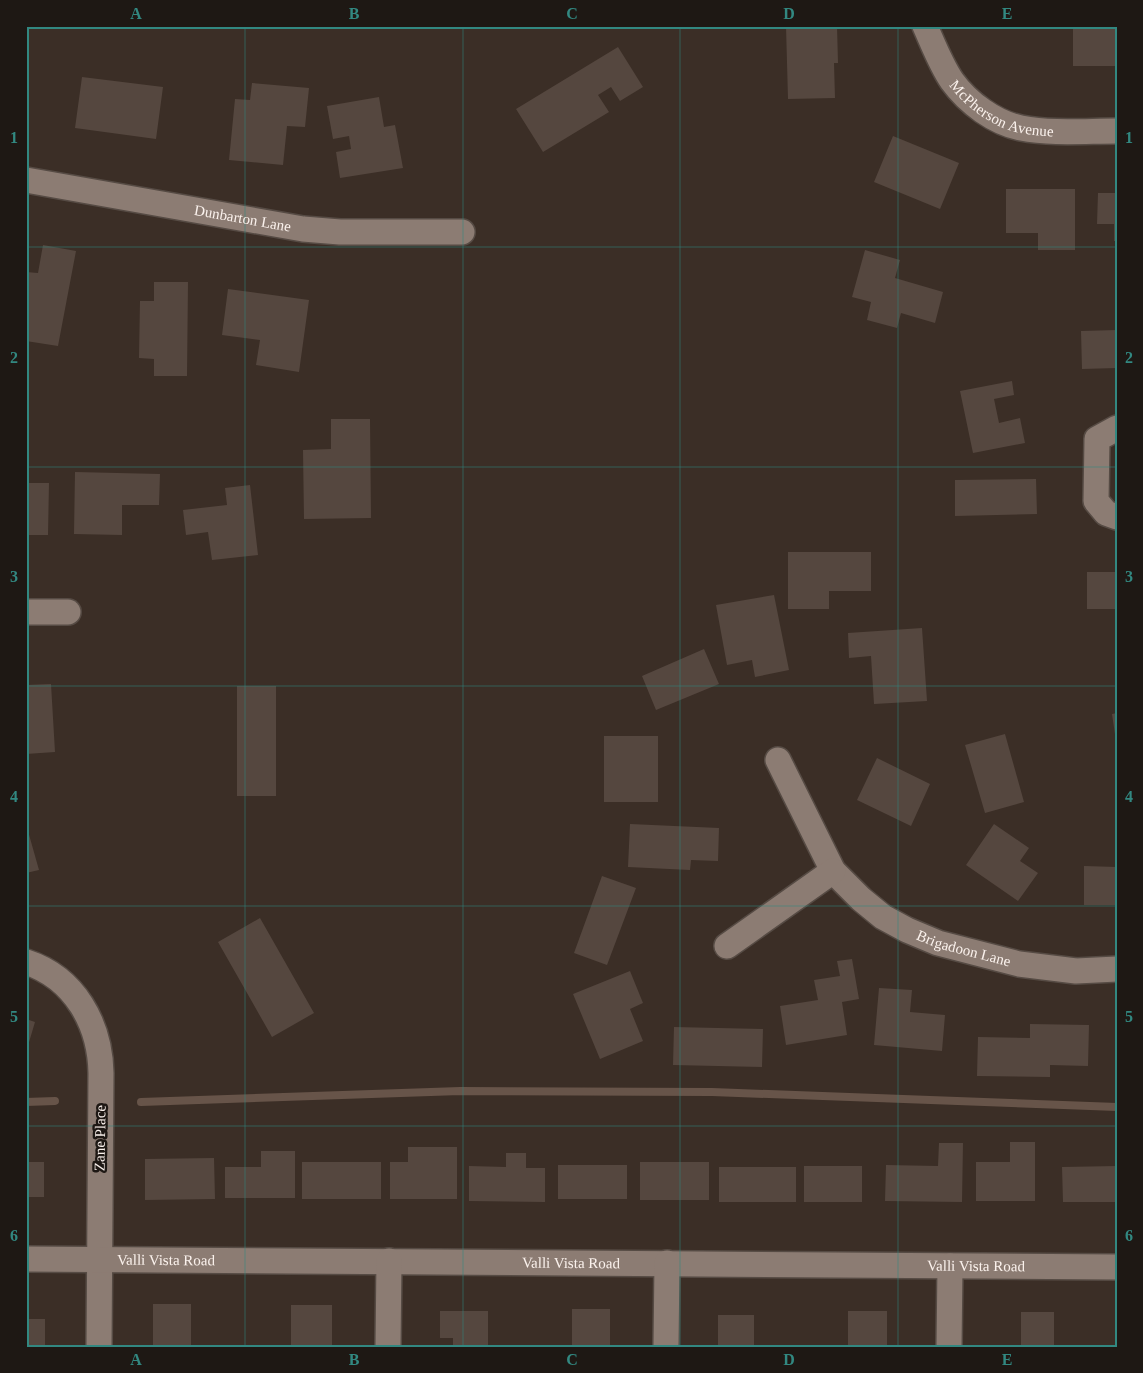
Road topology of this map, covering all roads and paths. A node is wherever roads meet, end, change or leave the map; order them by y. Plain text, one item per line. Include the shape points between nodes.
1 (925, 26) edge
2 (1117, 131) edge
3 (26, 180) edge
4 (462, 232) dead end
5 (1117, 428) edge
6 (1117, 517) edge
7 (26, 612) edge
8 (68, 612) dead end
9 (778, 760) dead end
10 (833, 871) junction
11 (727, 946) dead end
12 (26, 962) edge
13 (1117, 969) edge
14 (26, 1259) edge
15 (98, 1259) junction
16 (389, 1261) junction
17 (667, 1263) junction
18 (950, 1266) junction
19 (1117, 1267) edge
20 (98, 1347) edge
21 (388, 1347) edge
22 (666, 1347) edge
23 (949, 1347) edge

1 - 2 street, McPherson Avenue via 952,81 972,102 995,118 1020,128
3 - 4 street, Dunbarton Lane via 303,230
5 - 6 street via 1097,439 1096,501 1106,513
7 - 8 street
9 - 10 street, Brigadoon Lane
10 - 11 street
10 - 13 street, Brigadoon Lane via 883,917 938,943 1053,970
12 - 15 street, Zane Place via 37,965 58,979 77,998 90,1019 99,1045 102,1073
14 - 15 street, Valli Vista Road
15 - 16 street, Valli Vista Road
15 - 20 street, Zane Place
16 - 17 street, Valli Vista Road
16 - 21 street
17 - 18 street, Valli Vista Road
17 - 22 street
18 - 19 street, Valli Vista Road
18 - 23 street

